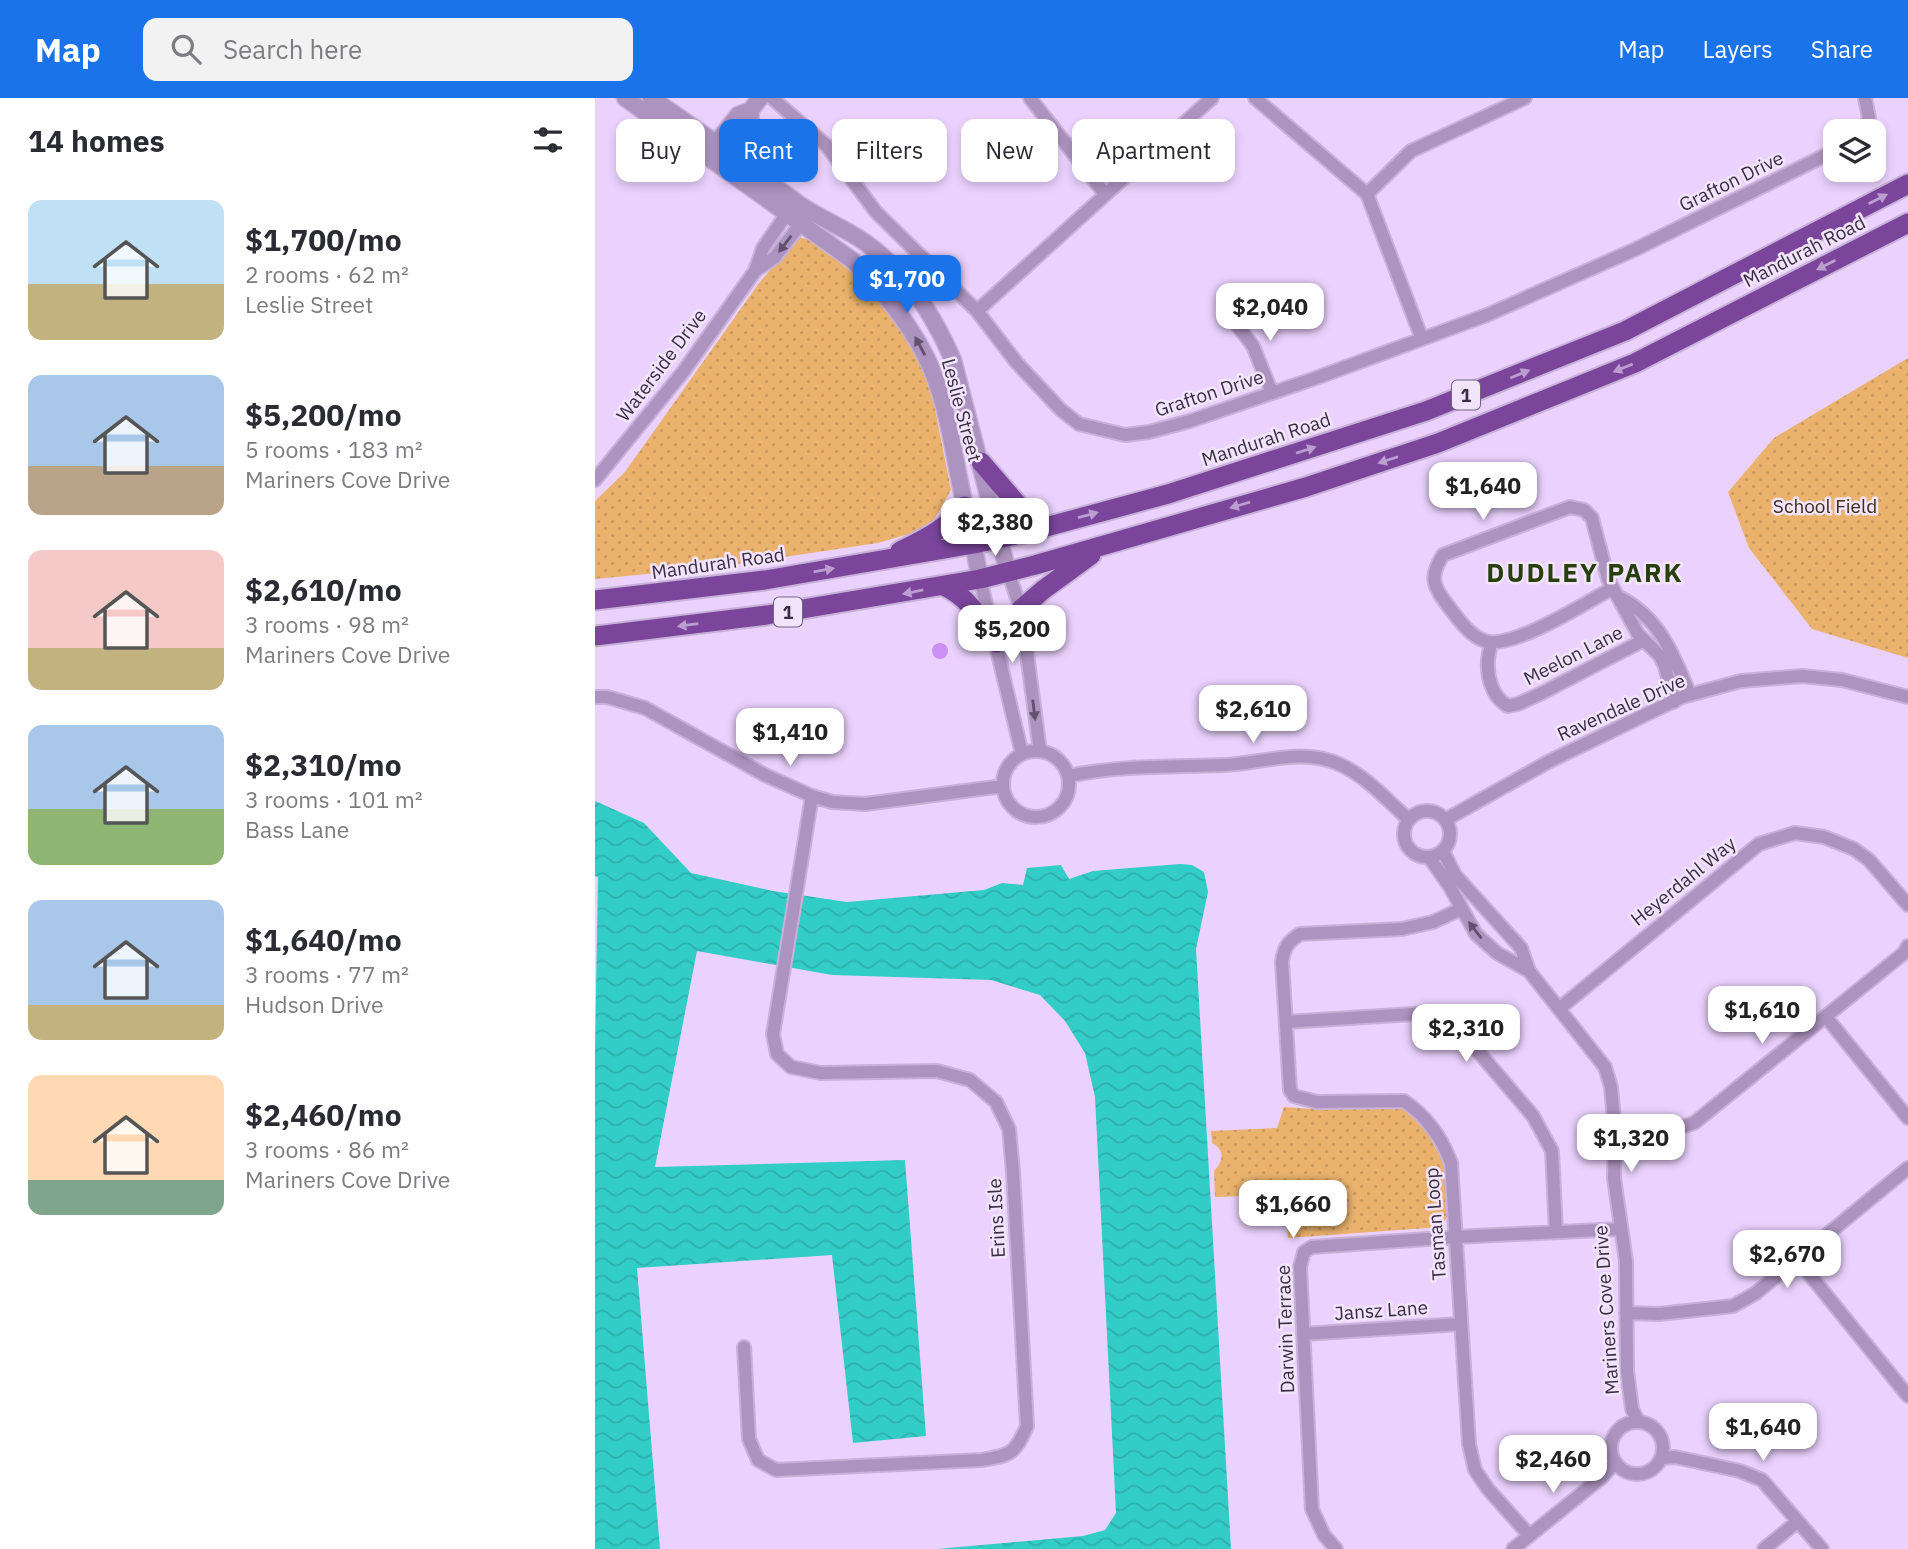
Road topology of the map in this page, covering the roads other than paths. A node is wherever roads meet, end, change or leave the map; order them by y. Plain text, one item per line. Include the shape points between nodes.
1 (625, 98) edge
2 (651, 98) edge
3 (772, 98) edge
4 (1030, 98) edge
5 (1212, 98) edge
6 (1255, 98) edge
7 (1524, 98) edge
8 (1866, 99) edge
9 (1868, 119) edge
10 (719, 144) edge
11 (719, 154) edge
12 (1823, 156) edge
13 (713, 162) junction
14 (762, 182) edge
15 (1908, 184) edge
16 (1105, 194) junction
17 (1367, 194) junction
18 (791, 208) junction
19 (805, 218) junction
20 (1908, 223) edge
21 (755, 271) junction
22 (977, 312) junction
23 (1230, 316) dead end
24 (1422, 339) junction
25 (1272, 393) junction
26 (981, 462) junction
27 (595, 480) edge
28 (965, 506) junction
29 (1045, 527) junction
30 (998, 539) junction
31 (974, 544) junction
32 (1104, 546) junction
33 (883, 560) junction
34 (1008, 572) junction
35 (980, 579) junction
36 (944, 586) junction
37 (1616, 592) junction
38 (595, 600) edge
39 (1021, 610) junction
40 (595, 636) edge
41 (1644, 640) junction
42 (996, 643) junction
43 (1492, 643) junction
44 (1690, 695) junction
45 (595, 697) edge
46 (1908, 697) edge
47 (1674, 702) junction
48 (1040, 751) junction
49 (1022, 754) junction
50 (1069, 776) junction
51 (1003, 786) junction
52 (812, 796) junction
53 (1408, 819) junction
54 (1445, 820) junction
55 (1443, 850) junction
56 (1429, 857) junction
57 (1908, 905) edge
58 (1461, 909) junction
59 (1908, 946) edge
60 (1529, 971) junction
61 (1560, 1008) junction
62 (1826, 1017) junction
63 (1286, 1022) junction
64 (1908, 1118) edge
65 (1615, 1131) junction
66 (1908, 1168) edge
67 (1621, 1229) junction
68 (1556, 1232) junction
69 (1456, 1237) junction
70 (1797, 1259) junction
71 (1626, 1313) junction
72 (1461, 1324) junction
73 (1303, 1334) junction
74 (744, 1347) dead end
75 (1908, 1396) edge
76 (1638, 1422) junction
77 (1662, 1458) junction
78 (1615, 1462) junction
79 (1798, 1521) junction
80 (1529, 1535) junction
81 (1336, 1549) edge
82 (1513, 1549) edge
83 (1764, 1549) edge
84 (1822, 1549) edge

1 - 13 street, Leslie Street
2 - 10 street, Leslie Street
3 - 22 street, Grafton Drive via 826,145 876,212
4 - 16 street
5 - 16 street
6 - 17 street
7 - 17 street via 1411,151
8 - 9 street
11 - 13 street
12 - 24 street, Grafton Drive via 1636,249
13 - 18 street, Leslie Street
14 - 18 street, Leslie Street
29 -> 15 highway, Mandurah Road / 1 via 1168,494 1426,411 1625,331
16 - 22 street
17 - 24 street
18 - 19 street, Leslie Street
18 - 21 street, Waterside Drive via 763,248
19 -> 21 street, Waterside Drive via 775,257
19 - 26 street, Leslie Street via 860,239 892,265 929,314 953,360
28 -> 19 street, Leslie Street via 939,391 916,337 883,292
20 -> 32 highway, Mandurah Road / 1 via 1635,363 1450,439
21 - 27 street, Waterside Drive via 683,372
22 - 25 street, Grafton Drive via 1061,410 1079,424 1105,432 1149,432
23 - 25 street via 1253,346
24 - 25 street, Grafton Drive
26 - 29 highway via 1025,513
26 - 30 street, Leslie Street
28 - 31 street, Leslie Street
28 - 33 highway via 933,535
29 - 30 highway, Mandurah Road / 1
30 - 31 highway, Mandurah Road / 1
30 - 34 street, Leslie Street
31 - 33 highway, Mandurah Road / 1
31 - 35 street, Leslie Street
32 - 34 highway, Mandurah Road / 1
32 - 39 highway
38 -> 33 highway, Mandurah Road / 1 via 765,580
34 - 35 highway, Mandurah Road / 1
34 - 39 street
35 - 36 highway, Mandurah Road / 1
35 - 42 street
36 -> 40 highway, Mandurah Road / 1 via 767,615
36 - 42 highway via 971,605
37 - 41 street
37 - 43 street via 1506,642
37 - 43 street via 1599,552 1592,518 1584,510 1570,507 1443,555 1436,566 1436,590 1470,632
37 - 44 street via 1657,627
39 -> 48 street
41 - 43 street, Meelon Lane via 1507,706 1487,669
41 - 47 street via 1665,666
42 - 49 street
44 - 46 street, Ravendale Drive via 1741,681 1802,676 1842,680
44 - 47 street, Ravendale Drive
45 - 52 street via 645,708
47 - 54 street, Ravendale Drive via 1548,762
48 - 49 street
48 - 50 street via 1063,764
49 - 51 street via 1006,772
50 - 51 street via 1064,802 1042,817 1016,810
50 - 53 street via 1101,769 1248,764 1288,755 1313,756 1341,765 1367,782
51 - 52 street via 865,804
52 - 74 street, Erins Isle via 773,1034 776,1054 791,1067 821,1073 937,1071 970,1080 996,1102 1009,1129 1027,1426 1020,1444 1007,1456 776,1470 758,1460 749,1439
53 - 54 street via 1426,811
53 - 56 street via 1406,842 1414,853
54 - 55 street via 1450,832
55 - 56 street
55 - 60 street, Mariners Cove Drive via 1466,890 1521,948
56 - 58 street, Mariners Cove Drive
57 - 61 street, Heyerdahl Way via 1854,849 1824,837 1795,833 1759,844
60 -> 58 street, Mariners Cove Drive via 1491,948
58 - 63 street, Tasman Loop via 1402,929 1300,934 1289,941 1282,962
59 - 62 street
60 - 61 street, Mariners Cove Drive
61 - 65 street, Mariners Cove Drive via 1605,1067
62 - 64 street
62 - 65 street via 1695,1123 1669,1130
63 - 68 street via 1429,1013 1459,1029 1533,1116 1552,1151
63 - 69 street, Tasman Loop via 1294,1096 1317,1102 1404,1101 1433,1128 1451,1163
65 - 67 street, Mariners Cove Drive via 1614,1178
66 - 70 street
67 - 68 street, Darwin Terrace
67 - 71 street, Mariners Cove Drive
68 - 69 street, Darwin Terrace
69 - 72 street, Tasman Loop
69 - 73 street, Darwin Terrace via 1312,1247 1304,1252 1300,1266
70 - 71 street via 1733,1306
70 - 75 street
71 - 76 street, Mariners Cove Drive via 1627,1371
72 - 73 street, Jansz Lane
72 - 80 street, Tasman Loop via 1475,1470
73 - 81 street, Darwin Terrace via 1312,1509
76 - 77 street via 1659,1433
76 - 78 street via 1616,1432 1610,1447
77 - 78 street via 1652,1471 1636,1475
77 - 79 street via 1740,1471 1762,1480
78 - 80 street
79 - 83 street
79 - 84 street
80 - 82 street

